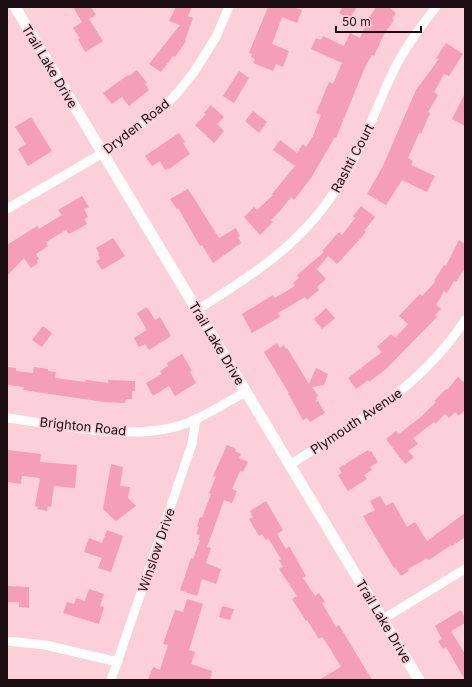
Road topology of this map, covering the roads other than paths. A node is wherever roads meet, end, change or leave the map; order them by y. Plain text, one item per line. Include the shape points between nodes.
1 (15, 7) edge
2 (229, 7) edge
3 (436, 7) edge
4 (101, 154) junction
5 (7, 209) edge
6 (197, 310) junction
7 (465, 320) edge
8 (246, 392) junction
9 (7, 418) edge
10 (196, 419) junction
11 (290, 464) junction
12 (465, 569) edge
13 (383, 619) junction
14 (7, 640) edge
15 (118, 662) junction
16 (111, 680) edge
17 (419, 680) edge

1 - 4 street, Trail Lake Drive
2 - 4 street, Dryden Road via 216,37 178,92 162,109
3 - 6 street, Rashti Court via 396,66 358,151 333,194 316,216 276,256
4 - 5 street, Dryden Road
4 - 6 street, Trail Lake Drive
6 - 8 street, Trail Lake Drive
7 - 11 street, Plymouth Avenue via 442,351 409,384 376,410
8 - 10 street, Brighton Road
8 - 11 street, Trail Lake Drive
9 - 10 street, Brighton Road via 106,432 162,429
10 - 15 street, Winslow Drive via 192,444
11 - 13 street, Trail Lake Drive
12 - 13 street
13 - 17 street, Trail Lake Drive
14 - 15 street via 45,645
15 - 16 street, Winslow Drive

